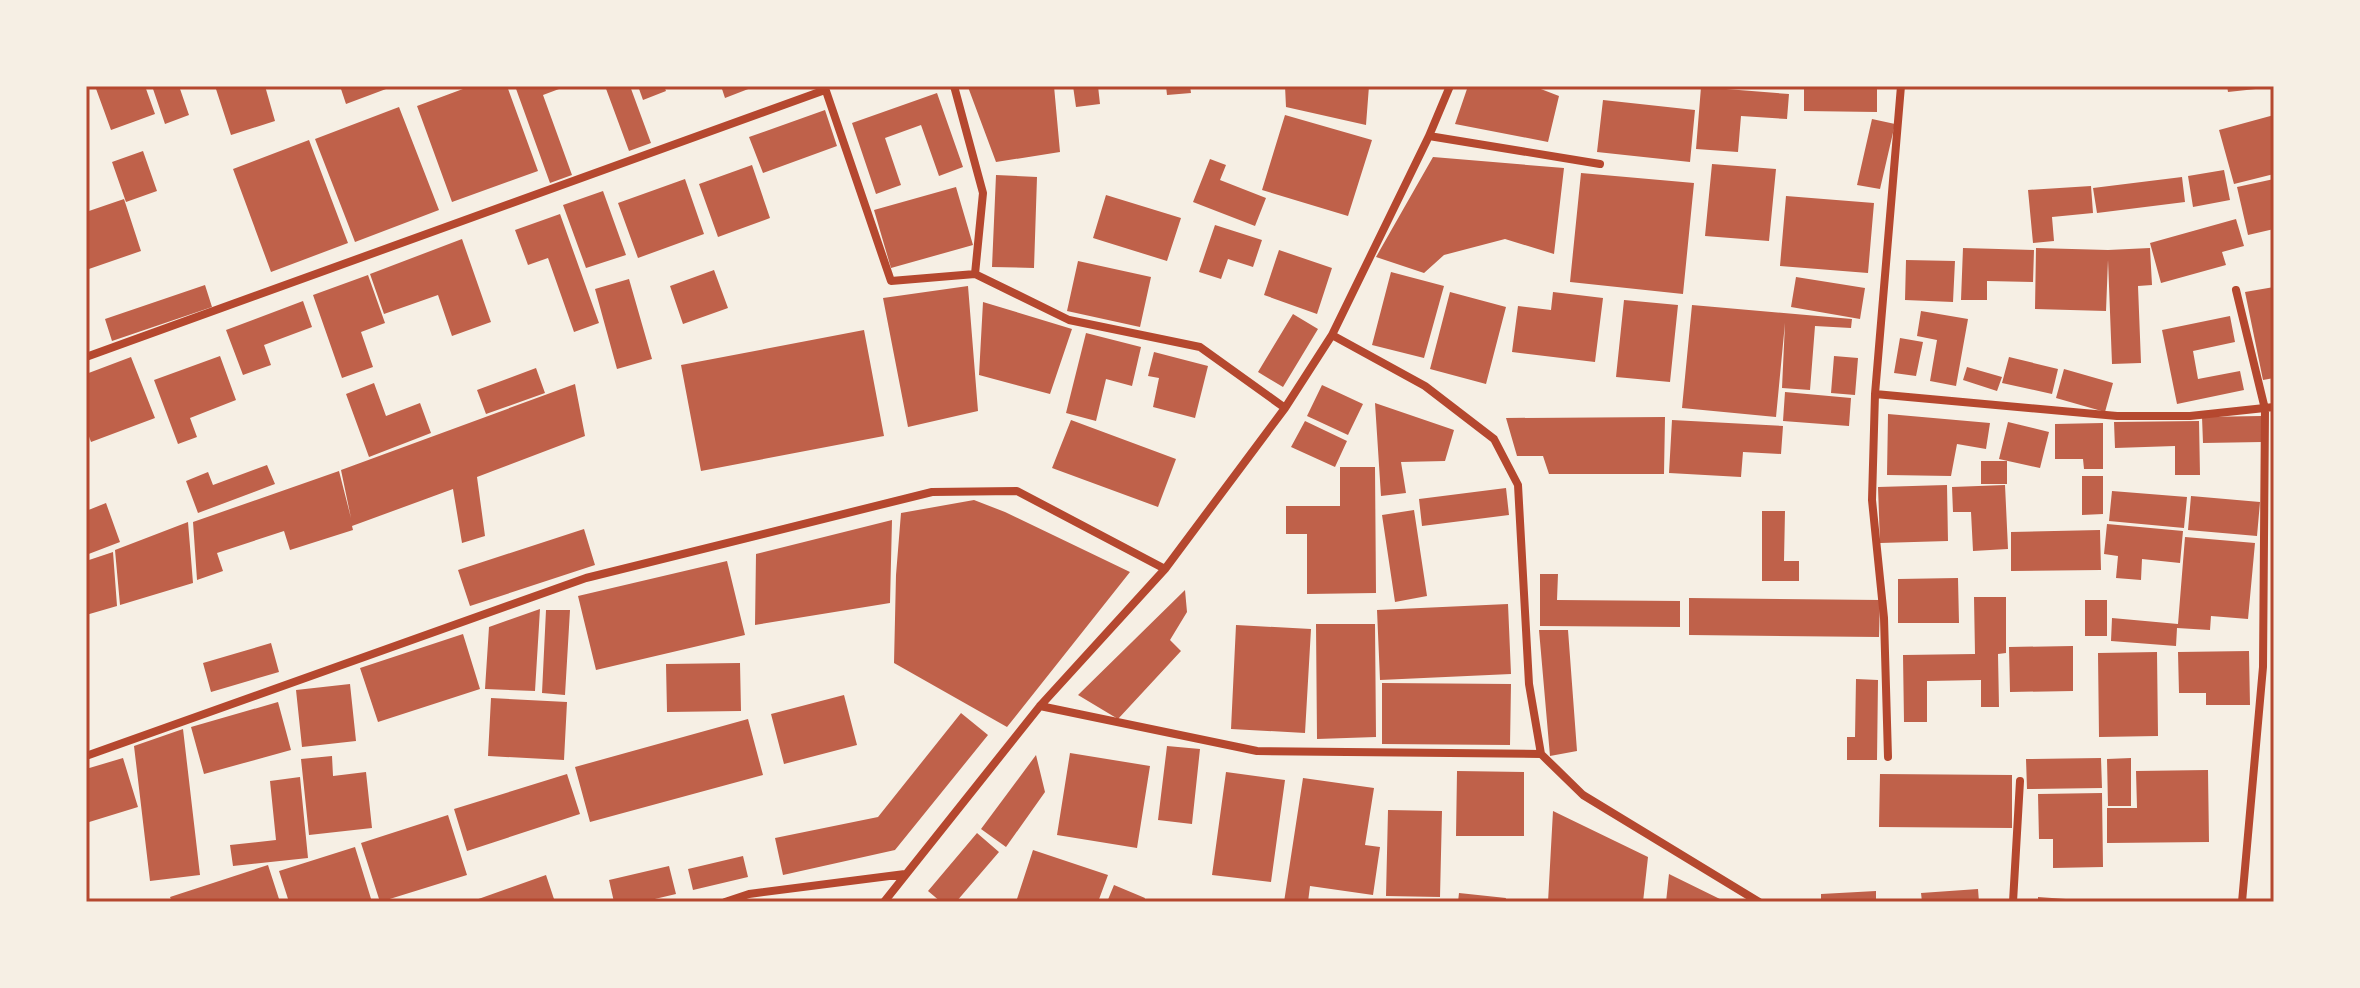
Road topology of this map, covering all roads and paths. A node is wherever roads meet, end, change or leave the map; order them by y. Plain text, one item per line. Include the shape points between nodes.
1 (954, 86) edge
2 (1450, 86) edge
3 (1901, 86) edge
4 (825, 88) edge
5 (1429, 136) junction
6 (1600, 164) dead end
7 (975, 274) junction
8 (2236, 290) dead end
9 (1332, 335) junction
10 (86, 357) edge
11 (1875, 394) junction
12 (1285, 408) junction
13 (2269, 408) edge
14 (1165, 569) junction
15 (1040, 706) junction
16 (1541, 754) junction
17 (86, 756) edge
18 (1888, 757) dead end
19 (2020, 781) dead end
20 (905, 874) junction
21 (725, 902) edge
22 (884, 902) edge
23 (1759, 902) edge
24 (2013, 902) edge
25 (2242, 902) edge

1 - 7 street via 983,193
2 - 5 street
3 - 11 street
4 - 7 street via 891,281
4 - 10 street
5 - 6 street
5 - 9 street
7 - 12 street via 1069,320 1200,347
8 - 13 street
9 - 12 street
9 - 16 street via 1425,386 1494,439 1518,485 1529,684
11 - 13 street via 2117,416
11 - 18 street via 1872,500 1884,618
12 - 14 street
13 - 25 street via 2263,667
14 - 15 street
14 - 17 street via 1017,491 932,492 586,578
15 - 16 street via 1257,751
15 - 20 street
16 - 23 street via 1583,795
19 - 24 street
20 - 21 street via 749,894
20 - 22 street

